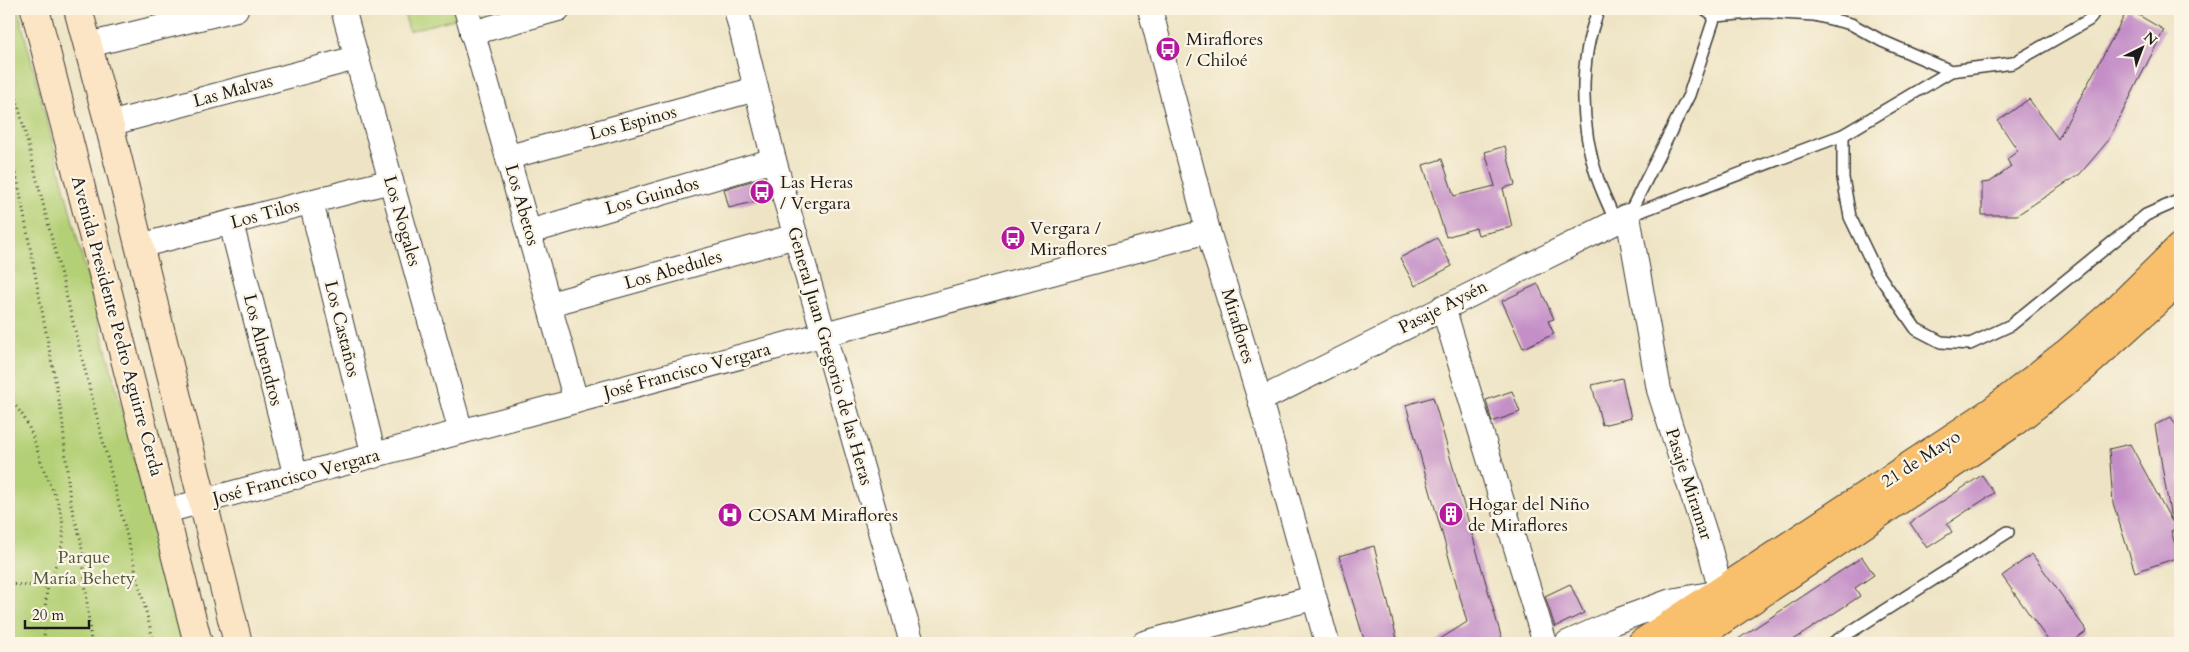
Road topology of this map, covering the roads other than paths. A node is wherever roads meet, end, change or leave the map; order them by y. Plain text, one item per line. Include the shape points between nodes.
1 (35, 9) edge
2 (78, 9) edge
3 (236, 9) edge
4 (343, 9) edge
5 (466, 9) edge
6 (553, 9) edge
7 (736, 9) edge
8 (1150, 9) edge
9 (1598, 9) edge
10 (2096, 9) edge
11 (1710, 12) edge
12 (472, 33) junction
13 (88, 45) junction
14 (356, 58) junction
15 (1951, 71) junction
16 (756, 89) junction
17 (110, 124) junction
18 (1843, 135) junction
19 (509, 157) junction
20 (774, 160) junction
21 (391, 181) junction
22 (2180, 200) edge
23 (311, 202) junction
24 (1622, 219) junction
25 (231, 223) junction
26 (1208, 231) junction
27 (530, 232) junction
28 (796, 236) junction
29 (139, 246) junction
30 (2180, 247) edge
31 (2180, 280) edge
32 (550, 304) junction
33 (1443, 307) junction
34 (823, 335) junction
35 (1260, 400) junction
36 (576, 401) junction
37 (461, 432) junction
38 (374, 456) junction
39 (296, 477) junction
40 (202, 502) junction
41 (166, 511) junction
42 (2008, 532) dead end
43 (1721, 592) junction
44 (1313, 598) junction
45 (1177, 639) edge
46 (1691, 642) edge
47 (198, 643) edge
48 (238, 643) edge
49 (912, 643) edge
50 (1144, 643) edge
51 (1327, 643) edge
52 (1545, 643) edge
53 (1567, 643) edge
54 (1642, 643) edge
55 (1833, 643) edge

1 - 41 main road, Avenida Presidente Pedro Aguirre Cerda
2 - 13 main road
3 - 13 street
4 - 14 street, Los Nogales
5 - 12 street, Los Abetos
6 - 12 street
7 - 16 street, General Juan Gregorio de las Heras
8 - 26 street, Miraflores
9 - 24 lane via 1590,29 1587,52 1587,125 1598,179
10 - 15 lane via 2089,20 2013,63
11 - 15 lane via 1814,15 1851,24
11 - 24 lane via 1689,95
12 - 19 street, Los Abetos
13 - 17 main road
14 - 17 street, Las Malvas
14 - 21 street, Los Nogales
15 - 18 lane
16 - 19 street, Los Espinos
16 - 20 street, General Juan Gregorio de las Heras
17 - 29 main road
18 - 22 lane via 1843,178 1850,217 1876,271 1916,328 1941,342 1970,344 2011,325 2146,215
18 - 24 lane
19 - 27 street, Los Abetos
20 - 27 street, Los Guindos
20 - 28 street, General Juan Gregorio de las Heras
21 - 23 street, Los Tilos
21 - 37 street, Los Nogales
23 - 25 street, Los Tilos
23 - 38 street, Los Castaños
24 - 33 street, Pasaje Aysén
24 - 43 street, Pasaje Miramar via 1659,390
25 - 29 street, Los Tilos
25 - 39 street, Los Almendros
26 - 34 street, José Francisco Vergara
26 - 35 street, Miraflores
27 - 32 street, Los Abetos
28 - 32 street, Los Abedules
28 - 34 street, General Juan Gregorio de las Heras
29 - 40 main road
30 - 43 main road, 21 de Mayo via 2069,351 1999,406
31 - 46 main road, 21 de Mayo via 2082,369 2009,426
32 - 36 street, Los Abetos
33 - 35 street, Pasaje Aysén
33 - 52 street
34 - 36 street, José Francisco Vergara
34 - 49 street, General Juan Gregorio de las Heras
35 - 44 street, Miraflores
36 - 37 street, José Francisco Vergara
37 - 38 street, José Francisco Vergara
38 - 39 street, José Francisco Vergara
39 - 40 street, José Francisco Vergara
40 - 41 street, José Francisco Vergara
40 - 48 main road
41 - 47 main road, Avenida Presidente Pedro Aguirre Cerda
42 - 55 lane
43 - 53 street via 1671,602
43 - 54 main road, 21 de Mayo
44 - 45 street
44 - 51 street, Miraflores
45 - 50 street

